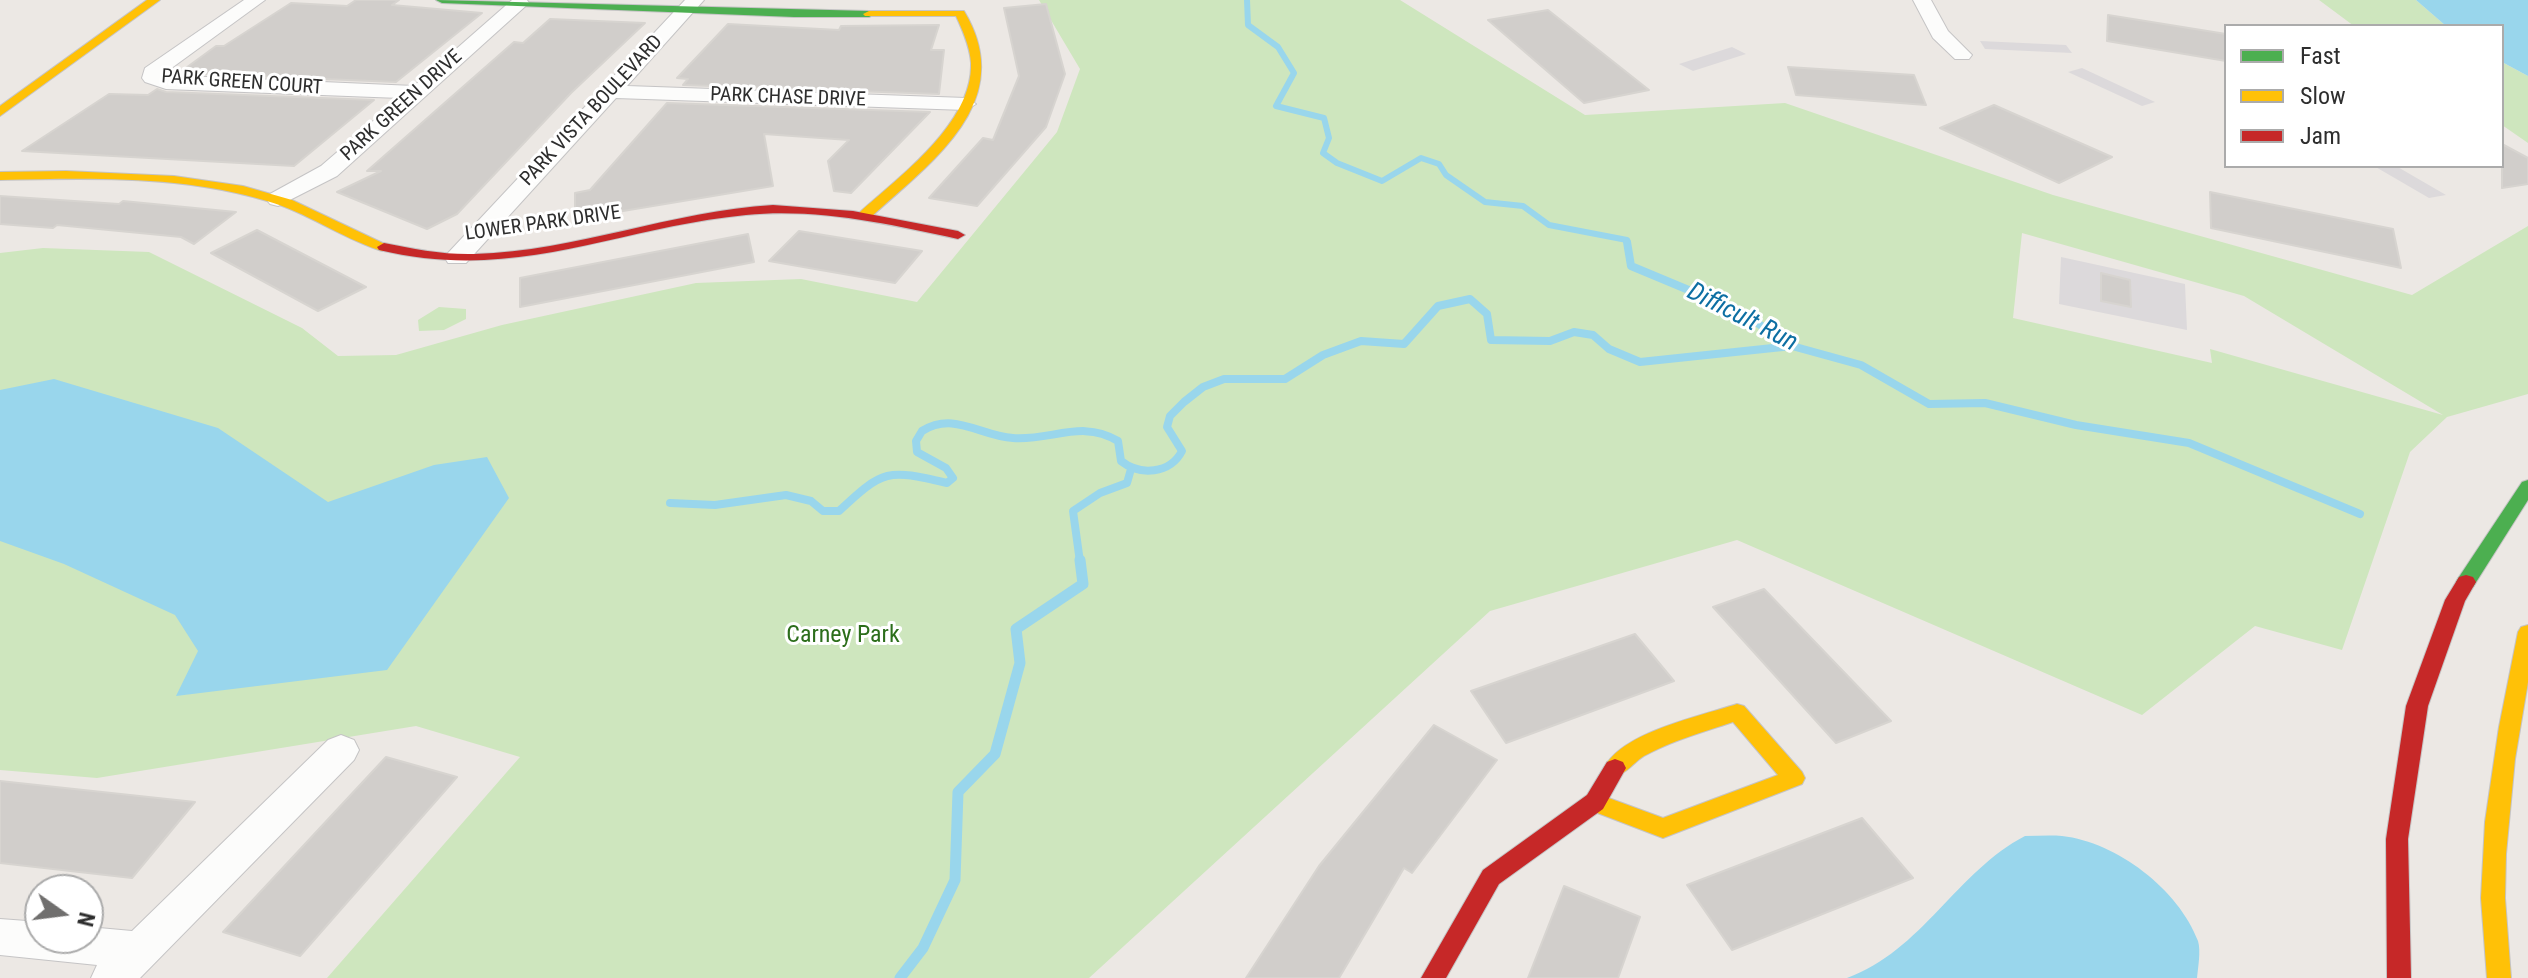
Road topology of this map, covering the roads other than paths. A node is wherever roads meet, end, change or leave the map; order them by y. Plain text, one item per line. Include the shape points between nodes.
1 (154, 0) edge
2 (256, 0) edge
3 (442, 0) edge
4 (1922, 0) edge
5 (520, 3) junction
6 (701, 5) edge
7 (1962, 55) dead end
8 (416, 92) junction
9 (610, 92) junction
10 (633, 93) junction
11 (966, 104) junction
12 (0, 112) edge
13 (0, 176) edge
14 (278, 199) junction
15 (865, 215) junction
16 (958, 235) dead end
17 (457, 258) junction
18 (484, 258) junction
19 (2528, 486) edge
20 (2528, 632) edge
21 (341, 750) dead end
22 (1595, 802) junction
23 (0, 937) edge
24 (126, 964) edge
25 (1433, 978) edge
26 (2399, 978) edge
27 (2499, 978) edge

1 - 12 street
2 - 8 street, PARK GREEN COURT via 152,72 152,78 166,83
3 - 5 street
4 - 7 street via 1940,34
5 - 6 street
5 - 8 street, PARK GREEN DRIVE
6 - 9 street, PARK VISTA BOULEVARD
6 - 10 street, PARK VISTA BOULEVARD
6 - 11 street via 794,14 960,13 973,37 977,73
8 - 14 street, PARK GREEN DRIVE via 329,171
9 - 10 street, PARK CHASE DRIVE
9 - 17 street, PARK VISTA BOULEVARD
10 - 11 street, PARK CHASE DRIVE
10 - 18 street, PARK VISTA BOULEVARD
11 - 15 street via 946,134
13 - 14 street, LOWER PARK DRIVE via 194,183
14 - 17 street, LOWER PARK DRIVE via 397,253
15 - 16 street, LOWER PARK DRIVE
15 - 18 street, LOWER PARK DRIVE via 744,211 574,246
17 - 18 street, LOWER PARK DRIVE
19 - 26 street via 2455,600 2417,706 2397,839
20 - 27 street via 2496,819 2493,889
21 - 24 street
22 - 22 street via 1619,760 1655,741 1737,712 1794,778 1663,828
22 - 25 street via 1491,877
23 - 24 street

